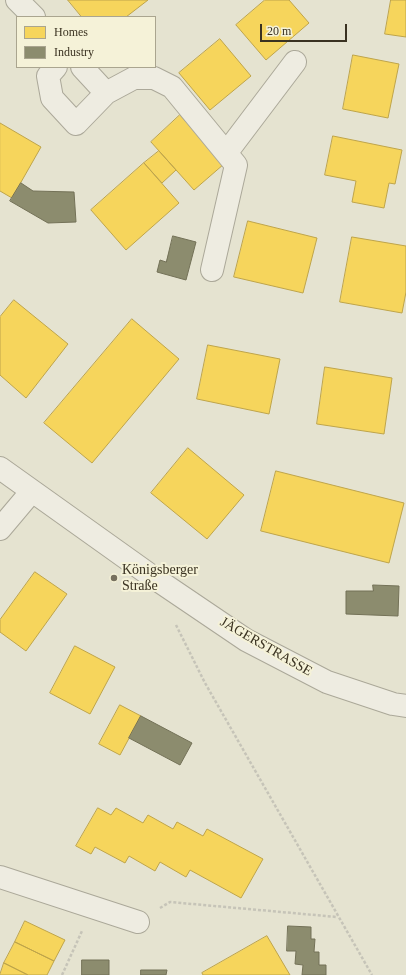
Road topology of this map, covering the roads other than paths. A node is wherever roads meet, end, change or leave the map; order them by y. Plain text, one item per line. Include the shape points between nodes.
1 (17, 0) edge
2 (33, 16) edge
3 (295, 62) dead end
4 (55, 68) edge
5 (83, 68) edge
6 (106, 93) junction
7 (227, 152) junction
8 (212, 270) dead end
9 (0, 468) edge
10 (32, 491) junction
11 (0, 529) edge
12 (406, 706) edge
13 (0, 877) edge
14 (138, 922) road end

1 - 2 street
3 - 7 street
4 - 6 street via 48,76 52,98 76,124
5 - 6 street
6 - 7 street via 134,78 154,78 172,87
7 - 8 street via 236,165
9 - 10 street, JÄGERSTRASSE
10 - 11 street
10 - 12 street, JÄGERSTRASSE via 246,640 327,682
13 - 14 street

